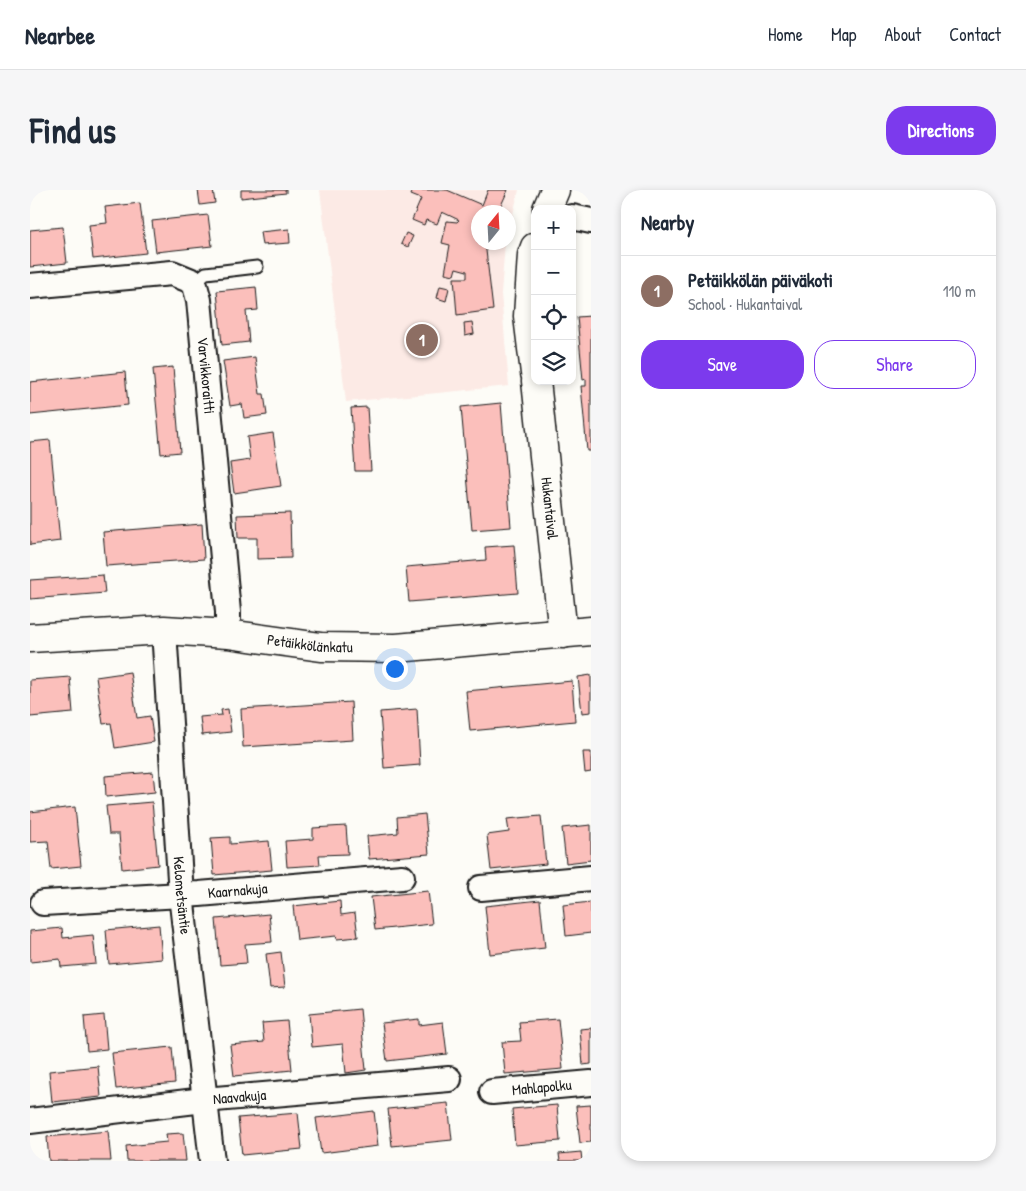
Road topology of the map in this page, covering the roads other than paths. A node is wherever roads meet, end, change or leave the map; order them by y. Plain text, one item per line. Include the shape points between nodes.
1 (555, 190) edge
2 (549, 205) edge
3 (576, 218) edge
4 (591, 221) edge
5 (534, 250) edge
6 (257, 267) dead end
7 (194, 282) junction
8 (30, 286) edge
9 (531, 340) edge
10 (536, 385) edge
11 (164, 630) junction
12 (591, 631) edge
13 (228, 634) junction
14 (563, 634) junction
15 (30, 638) edge
16 (402, 876) dead end
17 (591, 878) edge
18 (481, 888) dead end
19 (181, 895) junction
20 (43, 903) dead end
21 (449, 1079) dead end
22 (591, 1083) edge
23 (492, 1092) dead end
24 (204, 1100) junction
25 (30, 1120) edge
26 (212, 1161) edge

1 - 2 street
3 - 4 street
5 - 9 street via 528,316
6 - 7 lane via 206,273
7 - 8 street via 172,273
7 - 13 street, Varvikkoraitti via 199,300
10 - 14 street, Hukantaival
11 - 13 street, Petäikkölänkatu
11 - 15 street, Petäikkölänkatu
11 - 19 street, Kelometsäntie
12 - 14 street, Petäikkölänkatu
13 - 14 street, Petäikkölänkatu via 321,648 396,648
16 - 19 street, Kaarnakuja
17 - 18 street
19 - 20 street, Kaarnakuja
19 - 24 street, Kelometsäntie
21 - 24 street, Naavakuja
22 - 23 street, Mahlapolku
24 - 25 street, Naavakuja
24 - 26 street, Kelometsäntie

